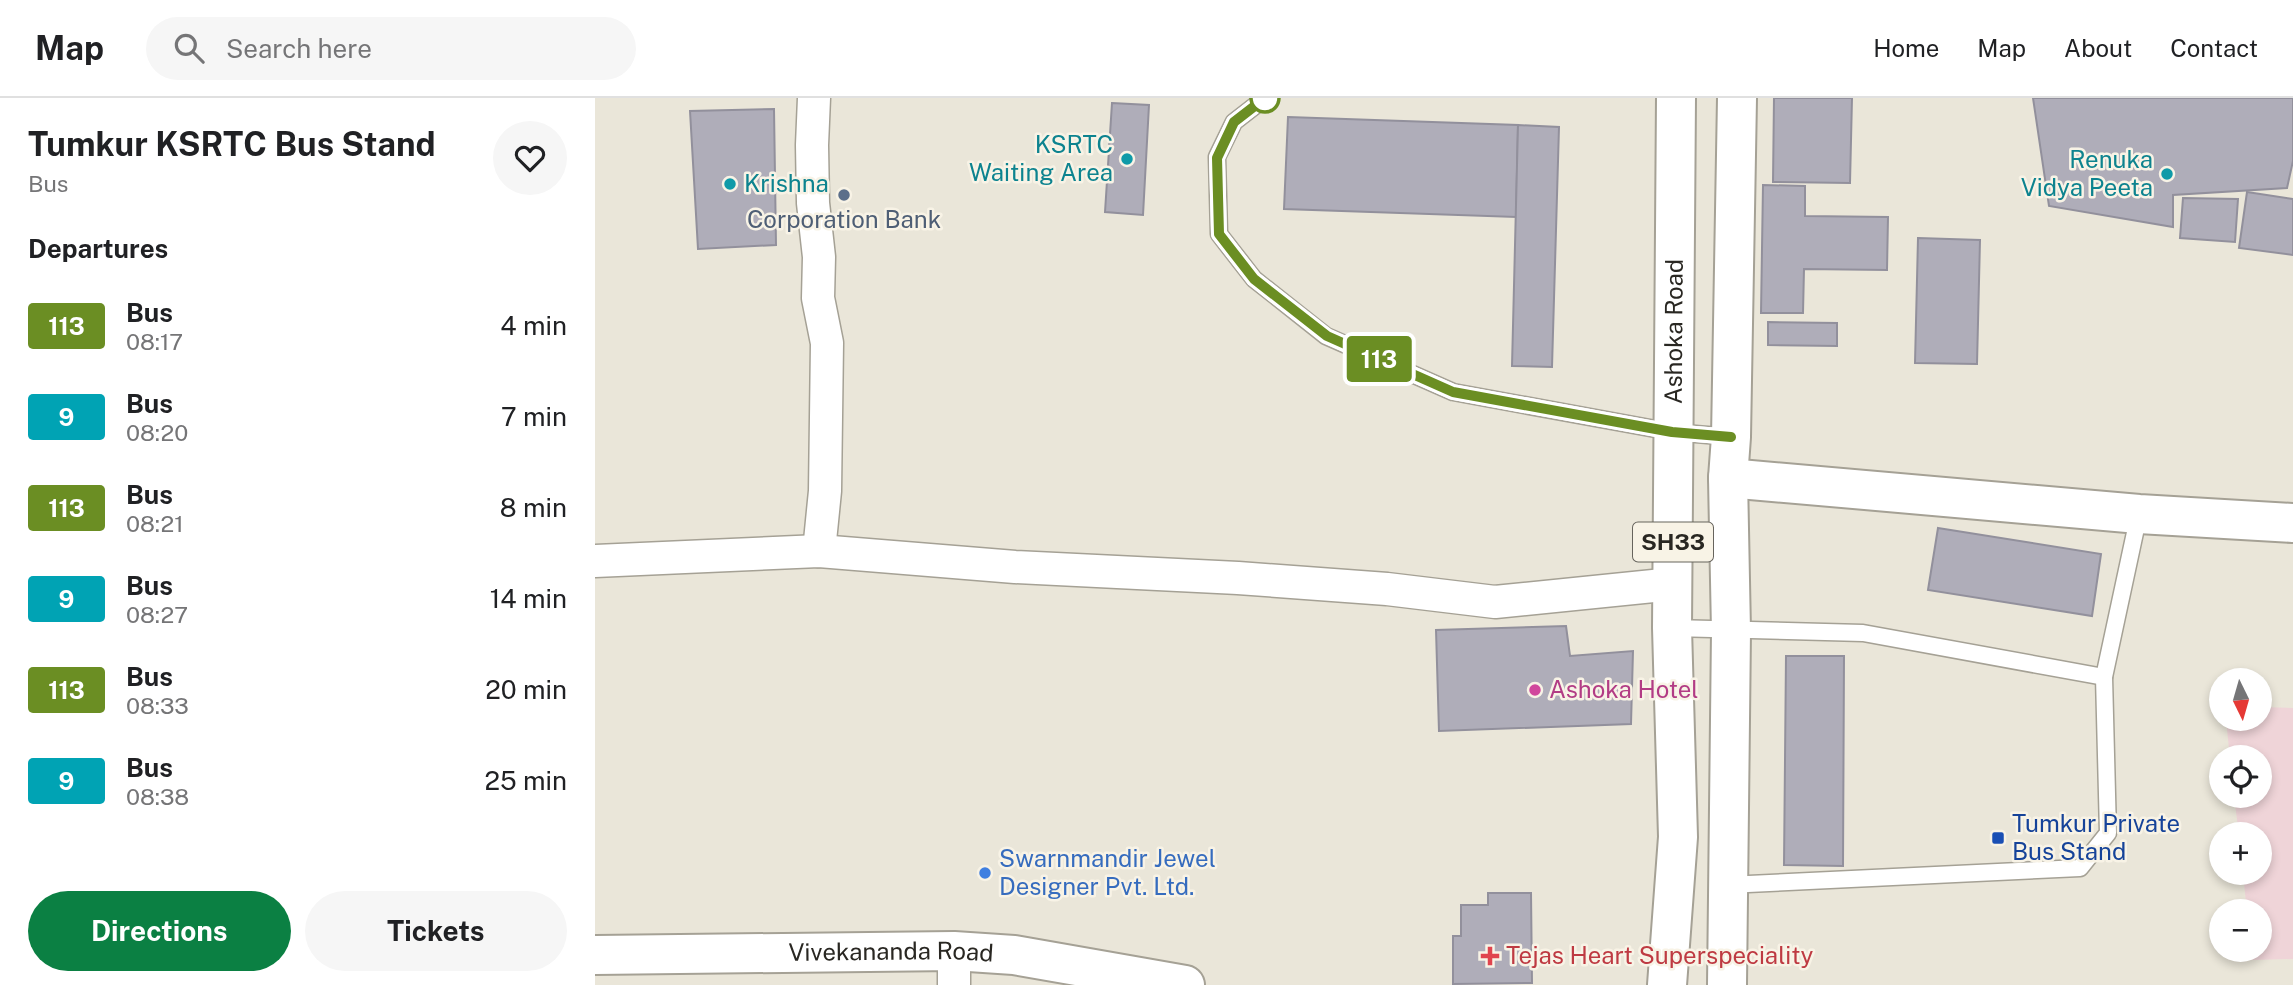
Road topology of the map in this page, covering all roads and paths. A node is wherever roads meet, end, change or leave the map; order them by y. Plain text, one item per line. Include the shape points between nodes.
1 (814, 98) edge
2 (1265, 98) edge
3 (1676, 98) edge
4 (1737, 98) edge
5 (1672, 432) junction
6 (1731, 437) junction
7 (1728, 478) junction
8 (2139, 514) junction
9 (2293, 523) edge
10 (819, 551) junction
11 (595, 561) edge
12 (1673, 584) junction
13 (1672, 628) junction
14 (1731, 631) junction
15 (2104, 677) junction
16 (1727, 885) junction
17 (595, 955) edge
18 (954, 968) edge
19 (1185, 985) edge
20 (1667, 985) edge
21 (1727, 985) edge

1 - 10 street via 818,298 827,343 825,491
2 - 5 lane via 1234,122 1217,158 1219,234 1254,279 1327,336 1453,392
3 - 5 main road, Ashoka Road / SH33
4 - 6 main road
5 - 6 lane
5 - 12 main road, Ashoka Road / SH33
6 - 7 main road
7 - 8 main road
7 - 14 main road
8 - 9 main road
8 - 15 lane
10 - 11 street
10 - 12 street via 1387,589 1495,602
12 - 13 main road, Ashoka Road / SH33
13 - 14 lane
13 - 20 main road, Ashoka Road / SH33 via 1678,837
14 - 15 lane via 1863,633
14 - 16 main road
15 - 16 lane via 2108,834 2080,868
16 - 21 main road
17 - 18 main road, Vivekananda Road
18 - 19 main road, Vivekananda Road via 1014,955

